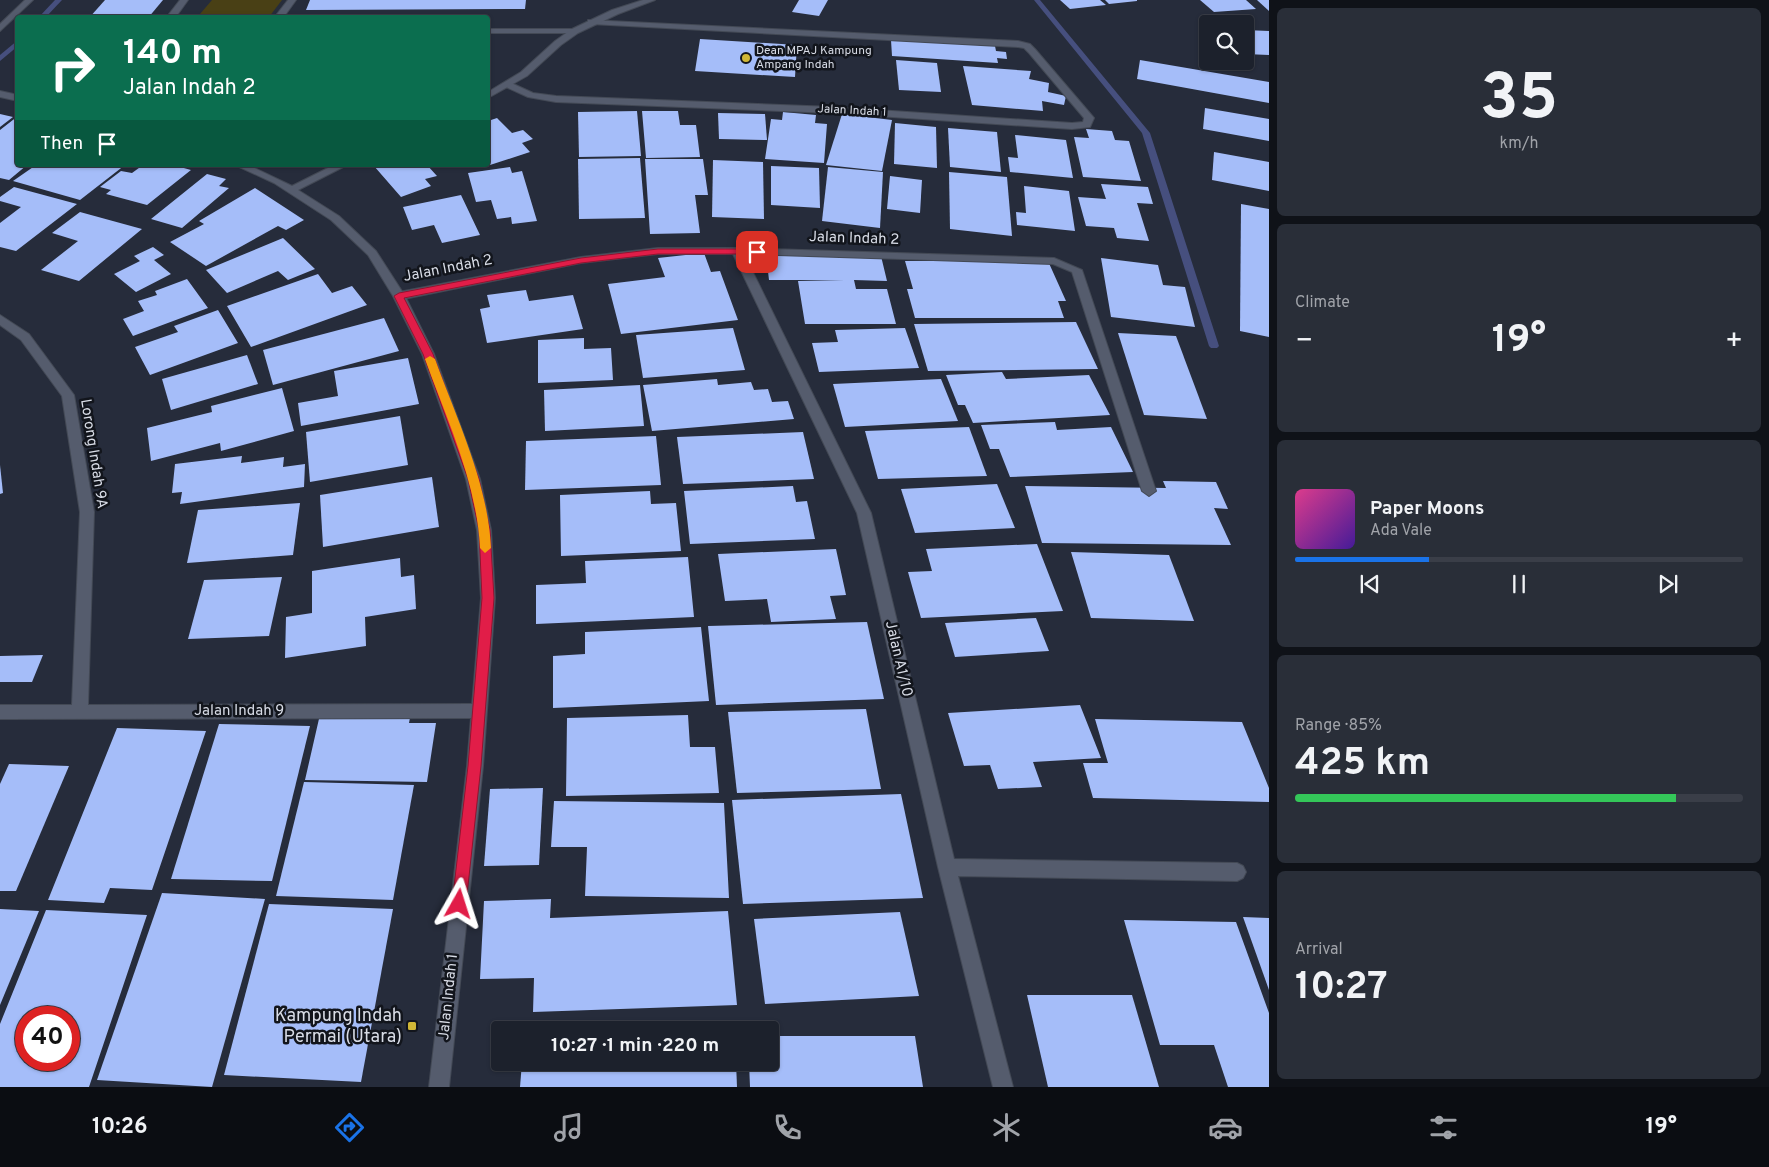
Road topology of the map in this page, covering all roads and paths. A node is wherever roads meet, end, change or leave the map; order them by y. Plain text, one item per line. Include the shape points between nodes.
1 (29, 0) edge
2 (184, 0) edge
3 (292, 0) edge
4 (651, 0) edge
5 (172, 15) edge
6 (280, 15) edge
7 (591, 22) junction
8 (0, 29) edge
9 (490, 31) edge
10 (575, 31) junction
11 (509, 84) junction
12 (0, 94) edge
13 (490, 94) edge
14 (15, 97) edge
15 (245, 167) edge
16 (338, 167) edge
17 (291, 190) junction
18 (737, 251) junction
19 (399, 296) junction
20 (0, 319) edge
21 (1149, 491) dead end
22 (80, 711) junction
23 (477, 711) junction
24 (0, 712) edge
25 (947, 867) junction
26 (1237, 872) dead end
27 (439, 1087) edge
28 (1002, 1087) edge

1 - 8 street
2 - 5 street
3 - 6 street
4 - 7 street
7 - 10 street
7 - 11 street, Jalan Indah 1 via 1018,44 1032,51 1088,118 1087,125 833,110 556,99 531,95
9 - 10 street
10 - 11 street
11 - 13 street
12 - 14 street
15 - 17 street, Jalan Indah 1
16 - 17 street
17 - 19 street, Jalan Indah 1 via 334,218 372,253
18 - 19 street, Jalan Indah 2 via 658,252 581,260
18 - 21 street, Jalan Indah 2 via 1054,261 1077,270
18 - 25 street, Jalan A1/10 via 864,513
19 - 23 street, Jalan Indah 1 via 428,354 473,479 484,530 488,598
20 - 22 street, Lorong Indah 9A via 25,338 68,395 87,512
22 - 23 street, Jalan Indah 9
22 - 24 street, Jalan Indah 9
23 - 27 street, Jalan Indah 1 via 474,766
25 - 26 street
25 - 28 street, Jalan A1/10

